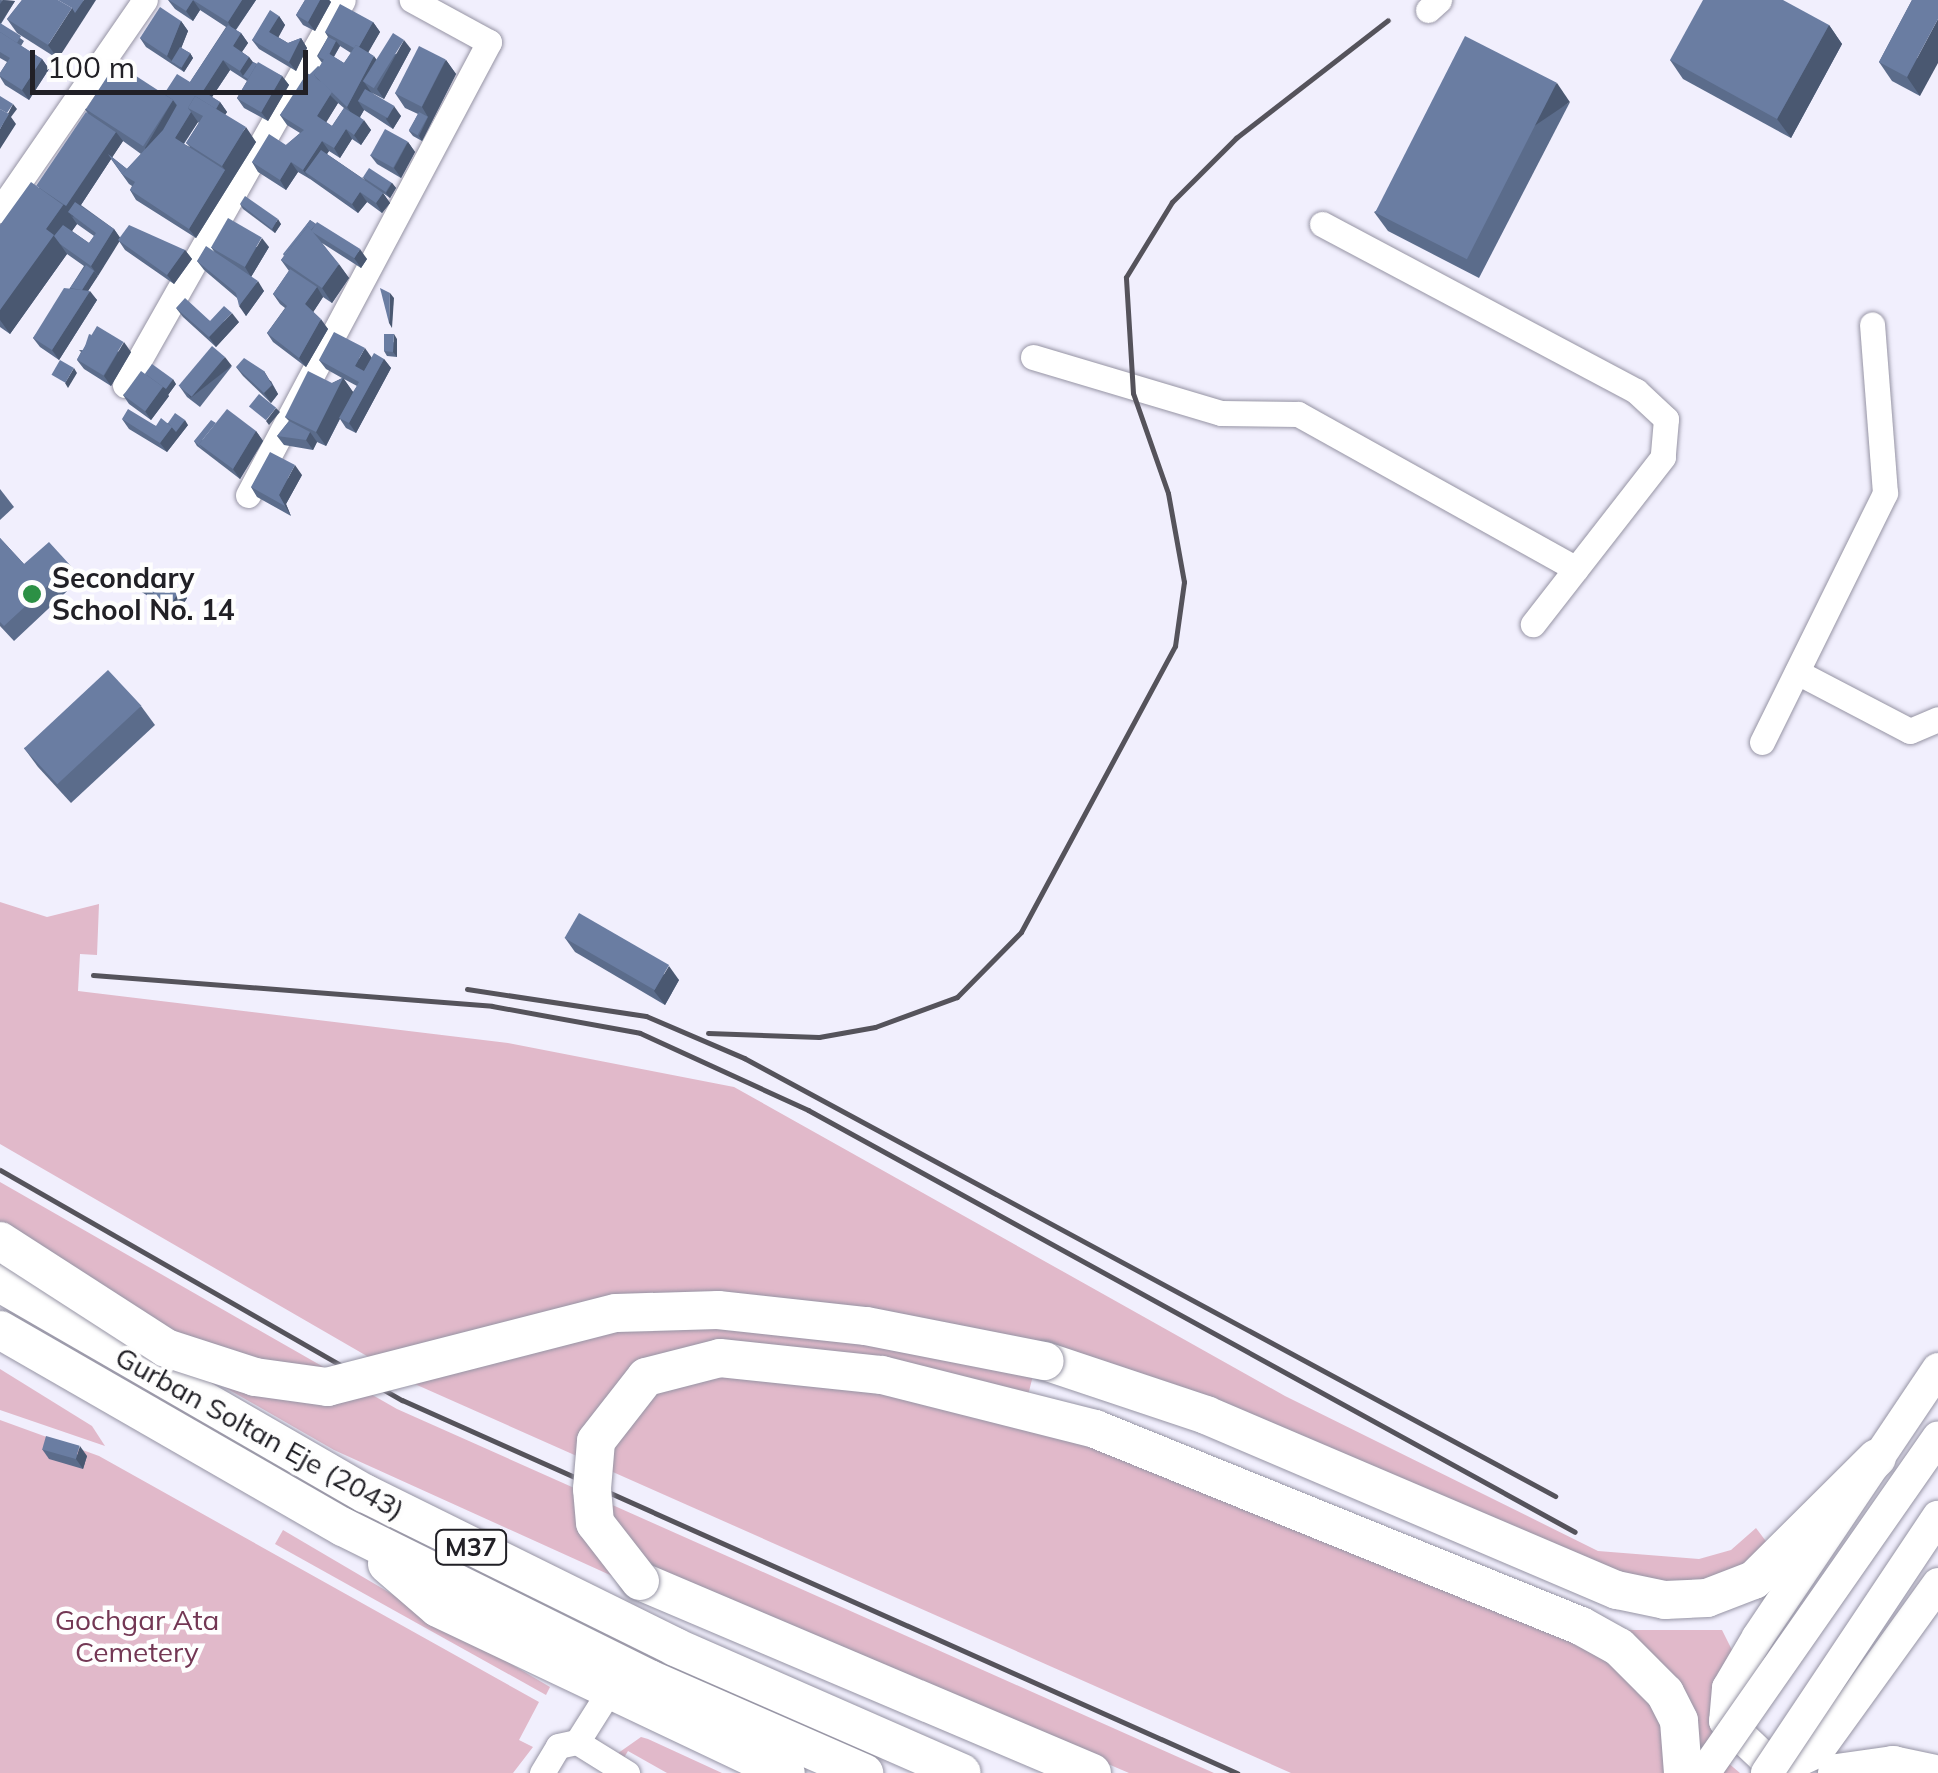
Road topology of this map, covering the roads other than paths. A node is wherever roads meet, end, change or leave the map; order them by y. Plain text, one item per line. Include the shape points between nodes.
1 (145, 0) edge
2 (344, 0) edge
3 (412, 0) edge
4 (0, 210) edge
5 (1322, 224) dead end
6 (1872, 326) dead end
7 (1032, 357) dead end
8 (125, 385) edge
9 (248, 495) edge
10 (1576, 568) junction
11 (1533, 624) dead end
12 (1797, 672) junction
13 (1938, 719) edge
14 (1762, 742) dead end
15 (0, 1242) edge
16 (0, 1283) edge
17 (0, 1330) edge
18 (1938, 1369) edge
19 (1938, 1437) edge
20 (1877, 1458) junction
21 (1938, 1517) edge
22 (343, 1527) junction
23 (1938, 1584) edge
24 (608, 1692) junction
25 (578, 1742) junction
26 (732, 1751) junction
27 (542, 1773) edge
28 (584, 1773) edge
29 (626, 1773) edge
30 (768, 1773) edge
31 (786, 1773) edge
32 (864, 1773) edge
33 (962, 1773) edge
34 (1092, 1773) edge
35 (1682, 1773) edge
36 (1704, 1773) edge
37 (1767, 1773) edge
38 (1838, 1773) edge
39 (1932, 1773) edge

1 - 4 street
2 - 8 street
3 - 9 street via 490,42
5 - 10 street via 1636,391 1666,419 1662,457
6 - 12 street via 1885,494
7 - 10 street via 1221,413 1298,414
10 - 11 street
12 - 13 street via 1910,731
12 - 14 street
15 - 20 highway, bridge via 166,1348 255,1377 328,1386 616,1313 718,1310 866,1326 1045,1361 1206,1415 1617,1590 1666,1600 1707,1598 1754,1580
16 - 33 highway, Gurban Soltan Eje (2043) / M37 via 366,1494 674,1647
17 - 22 highway, Gurban Soltan Eje (2043) / M37
18 - 20 main road
19 - 36 main road, bridge
20 - 23 main road via 1728,1688 1725,1721 1762,1756 1792,1764 1817,1752
21 - 37 main road, bridge
22 - 24 highway via 438,1608
22 - 32 highway, Gurban Soltan Eje (2043) / M37 via 649,1679
24 - 25 street
24 - 26 highway
25 - 27 street via 558,1746
25 - 28 street
25 - 29 street
26 - 30 highway
26 - 31 highway
34 - 35 highway, bridge via 640,1581 595,1523 596,1441 646,1377 720,1358 882,1375 1095,1429 1581,1626 1632,1657 1665,1693 1679,1722
38 - 39 highway via 1893,1764

